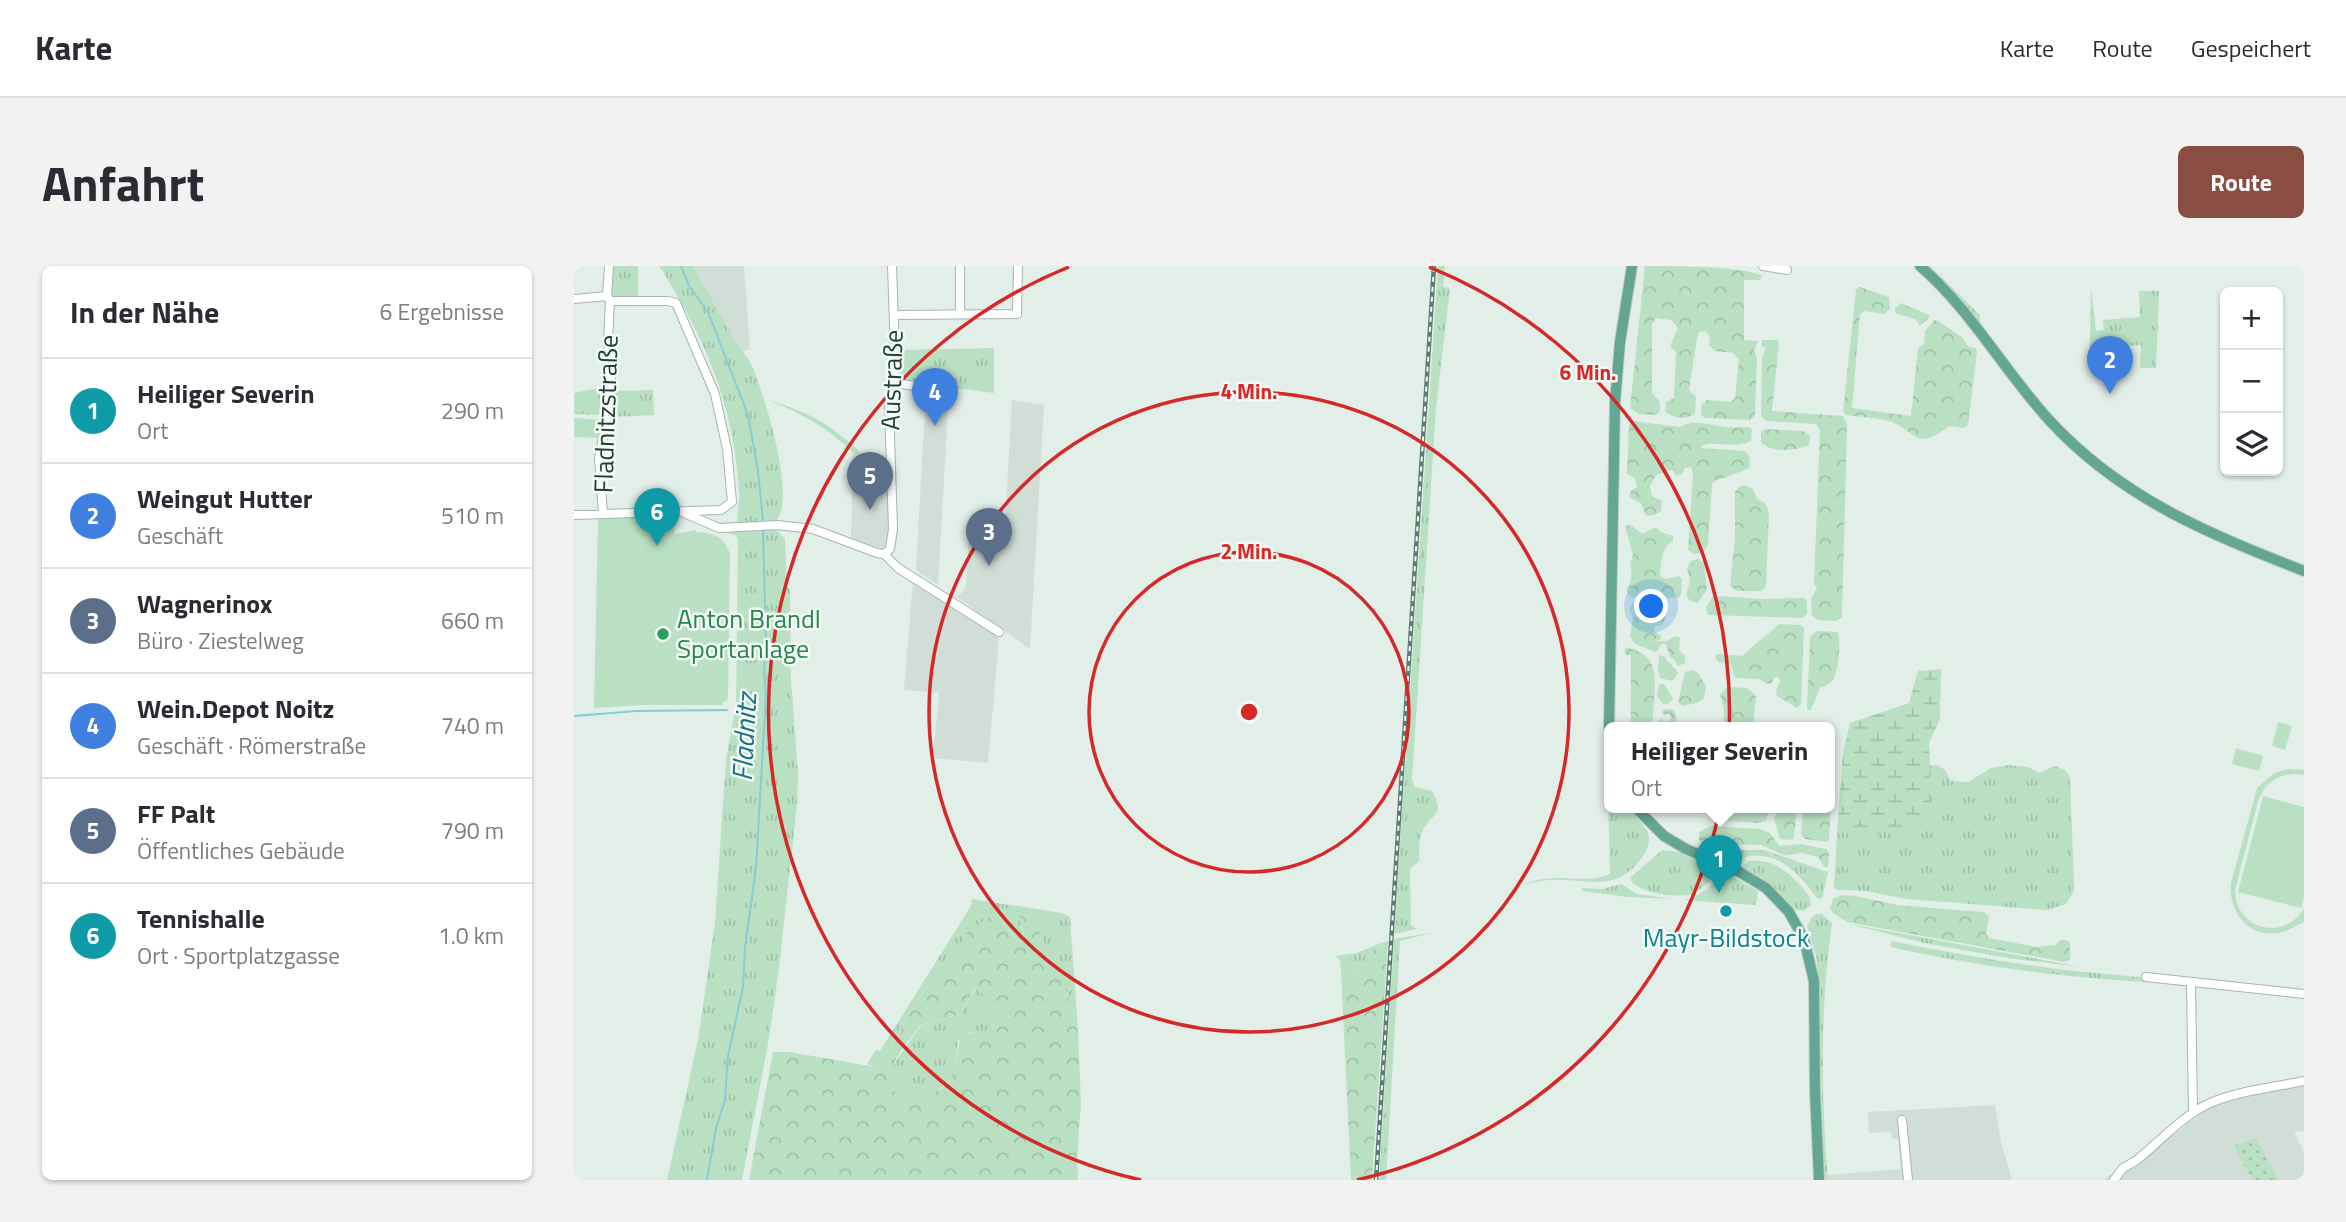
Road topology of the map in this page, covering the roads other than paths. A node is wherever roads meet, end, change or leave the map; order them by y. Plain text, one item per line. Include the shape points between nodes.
1 (609, 266) edge
2 (892, 266) edge
3 (960, 266) edge
4 (1018, 266) edge
5 (1632, 266) edge
6 (1763, 266) edge
7 (1920, 266) edge
8 (1787, 270) dead end
9 (574, 299) edge
10 (609, 299) junction
11 (960, 314) junction
12 (894, 315) junction
13 (892, 383) junction
14 (948, 390) dead end
15 (681, 511) junction
16 (574, 514) edge
17 (603, 514) junction
18 (884, 554) junction
19 (2304, 571) edge
20 (999, 632) dead end
21 (1609, 722) edge
22 (1641, 813) edge
23 (2146, 977) dead end
24 (2191, 983) junction
25 (2304, 994) edge
26 (2304, 1081) edge
27 (2193, 1113) junction
28 (1902, 1120) dead end
29 (1819, 1180) edge
30 (1908, 1180) edge
31 (2118, 1180) edge

1 - 10 street
2 - 12 street, Austraße
3 - 11 street
4 - 11 street via 1017,314
5 - 21 main road via 1615,402
6 - 8 street
7 - 19 main road via 1969,316 2050,420 2120,481 2178,519
9 - 10 street
10 - 15 street, Fladnitzstraße via 676,303 715,394 732,502 721,510
10 - 17 street, Fladnitzstraße via 612,391 599,458
11 - 12 street
12 - 13 street, Austraße
13 - 14 street
13 - 18 street, Austraße via 892,542
15 - 17 street
15 - 18 street via 719,528 781,525 813,529
16 - 17 street
18 - 20 street via 898,568
22 - 29 main road via 1664,836 1766,888 1800,930 1814,981
23 - 24 street
24 - 25 street
24 - 27 street
26 - 27 street via 2222,1098
27 - 31 street via 2123,1168
28 - 30 street

